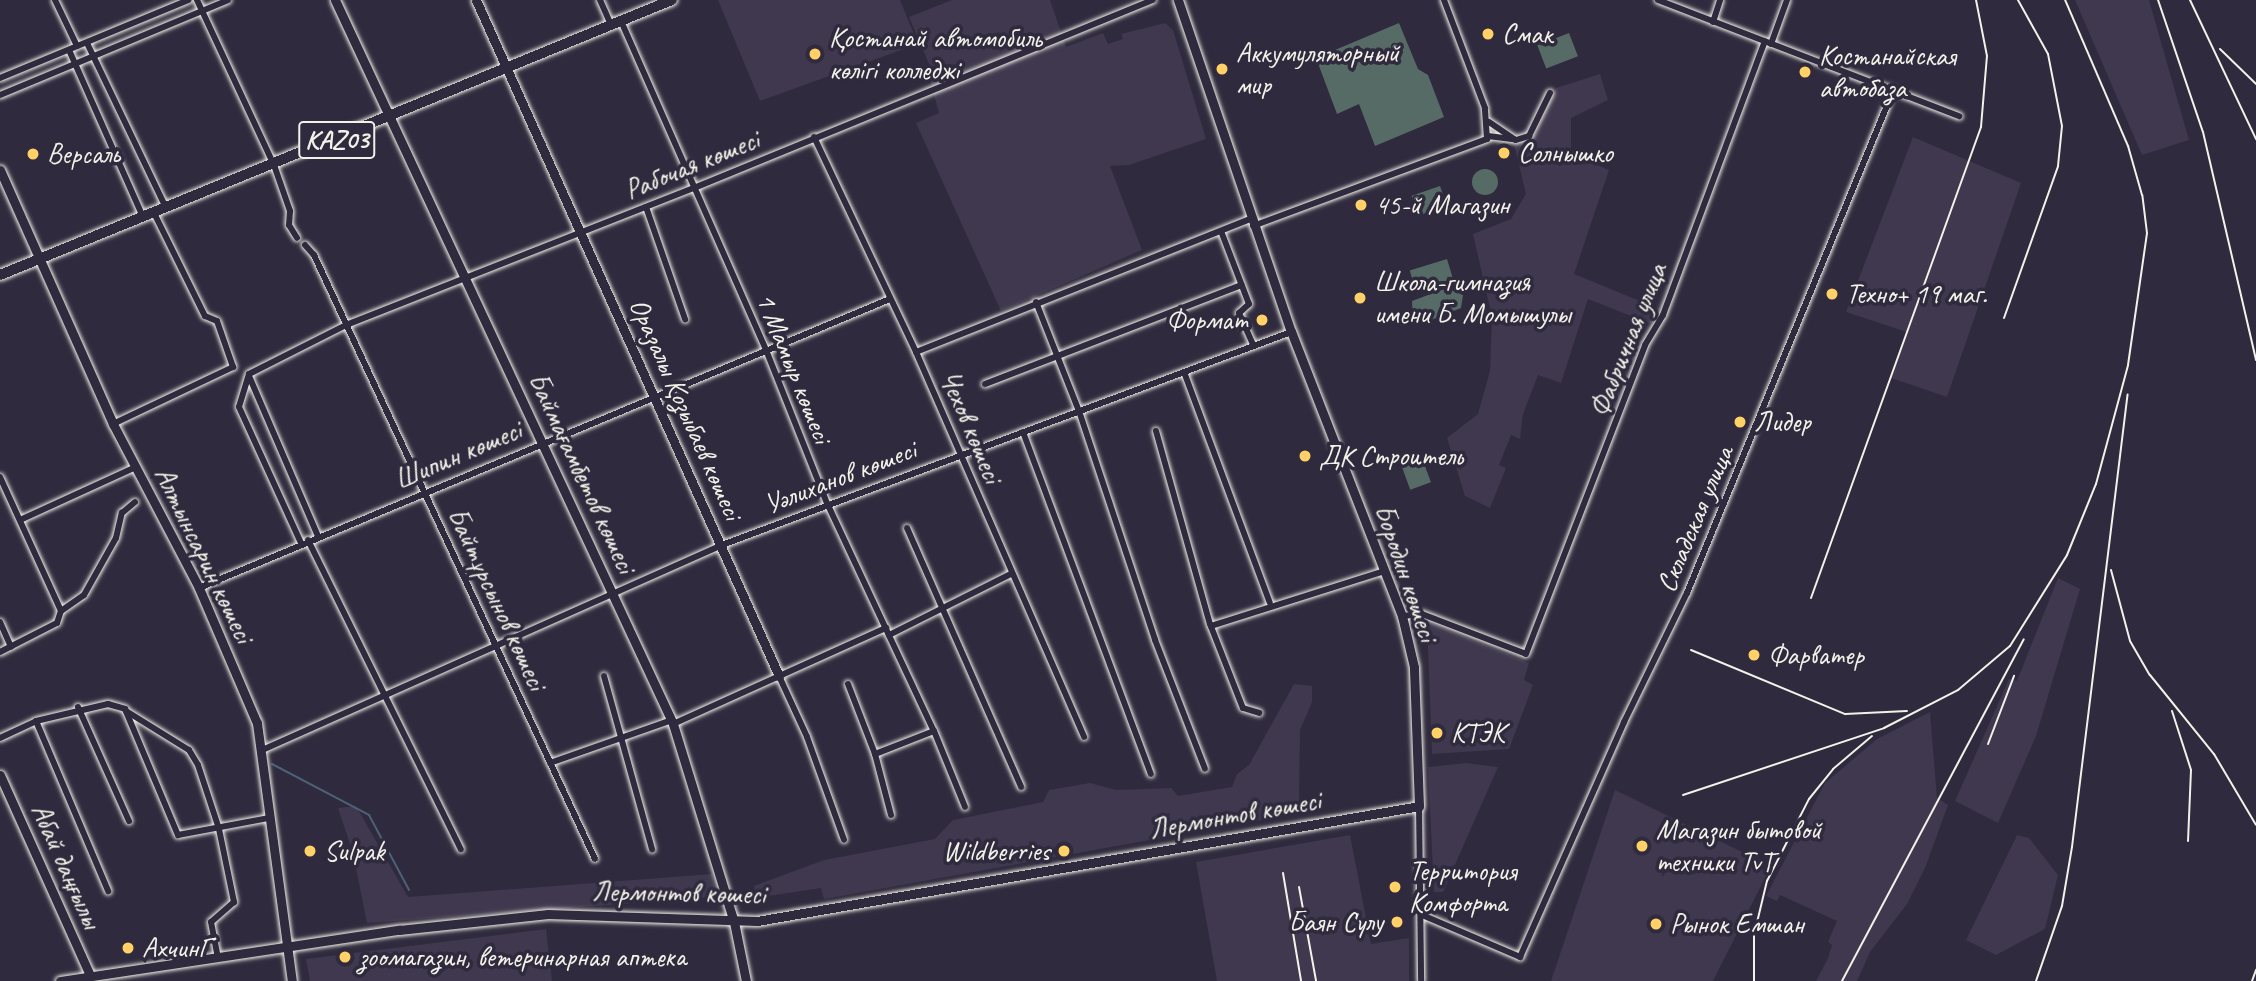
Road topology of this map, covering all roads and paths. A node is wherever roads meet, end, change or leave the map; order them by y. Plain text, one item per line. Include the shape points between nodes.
1 (55, 0) edge
2 (188, 0) edge
3 (197, 0) edge
4 (228, 0) edge
5 (335, 0) edge
6 (476, 0) edge
7 (600, 0) edge
8 (672, 0) edge
9 (1153, 0) edge
10 (1178, 0) edge
11 (1444, 0) edge
12 (1658, 0) edge
13 (1720, 0) edge
14 (1787, 0) edge
15 (204, 10) junction
16 (1713, 22) junction
17 (616, 23) junction
18 (87, 43) junction
19 (1768, 43) junction
20 (77, 46) junction
21 (69, 50) junction
22 (93, 57) junction
23 (75, 64) junction
24 (508, 69) junction
25 (0, 78) edge
26 (1893, 91) junction
27 (1550, 93) dead end
28 (0, 95) edge
29 (1959, 116) dead end
30 (393, 117) junction
31 (1489, 122) junction
32 (1488, 136) junction
33 (814, 137) junction
34 (1516, 140) junction
35 (274, 165) junction
36 (0, 170) edge
37 (694, 188) junction
38 (646, 207) junction
39 (166, 208) junction
40 (154, 213) junction
41 (143, 217) junction
42 (1251, 222) junction
43 (1221, 231) junction
44 (583, 232) junction
45 (297, 238) dead end
46 (305, 244) dead end
47 (38, 260) junction
48 (0, 275) edge
49 (466, 278) junction
50 (1241, 285) junction
51 (890, 299) junction
52 (1036, 302) junction
53 (685, 319) dead end
54 (346, 324) junction
55 (1291, 332) junction
56 (1254, 346) junction
57 (766, 350) junction
58 (916, 352) junction
59 (1057, 356) junction
60 (241, 371) junction
61 (1184, 372) junction
62 (985, 384) dead end
63 (656, 398) junction
64 (1079, 411) junction
65 (113, 424) junction
66 (1156, 431) dead end
67 (1023, 432) junction
68 (543, 443) junction
69 (959, 454) junction
70 (136, 467) junction
71 (0, 477) edge
72 (424, 492) junction
73 (135, 502) dead end
74 (827, 503) junction
75 (20, 520) junction
76 (908, 528) dead end
77 (318, 536) junction
78 (305, 542) junction
79 (722, 545) junction
80 (1384, 571) junction
81 (1012, 573) junction
82 (199, 589) junction
83 (613, 593) junction
84 (1270, 603) junction
85 (940, 607) junction
86 (61, 611) junction
87 (1402, 617) junction
88 (0, 621) edge
89 (1211, 626) junction
90 (886, 628) junction
91 (889, 635) junction
92 (495, 645) junction
93 (11, 647) junction
94 (0, 652) edge
95 (779, 676) junction
96 (604, 677) dead end
97 (848, 684) dead end
98 (384, 694) junction
99 (78, 708) junction
100 (125, 710) junction
101 (1259, 713) dead end
102 (36, 720) junction
103 (672, 722) junction
104 (934, 731) junction
105 (1084, 737) dead end
106 (0, 738) edge
107 (622, 738) junction
108 (260, 751) junction
109 (874, 754) junction
110 (550, 763) junction
111 (1205, 769) dead end
112 (1151, 774) dead end
113 (0, 775) edge
114 (1021, 787) dead end
115 (1419, 806) junction
116 (965, 807) dead end
117 (891, 815) dead end
118 (269, 818) junction
119 (129, 821) dead end
120 (219, 829) junction
121 (844, 840) dead end
122 (461, 849) dead end
123 (652, 849) dead end
124 (595, 859) dead end
125 (108, 891) dead end
126 (1422, 915) junction
127 (734, 922) junction
128 (287, 946) junction
129 (218, 957) junction
130 (90, 975) junction
131 (60, 981) edge
132 (292, 981) edge
133 (746, 981) edge
134 (1421, 981) edge

1 - 20 street
2 - 18 street
3 - 15 street
4 - 15 street
5 - 30 street, Баймағамбетов көшесі
6 - 24 street, Оразалы Қозыбаев көшесі
7 - 17 street, 1 Мамыр көшесі
8 - 17 main road, KАZ03
9 - 33 street, Рабочая көшесі
10 - 42 street, Бородин көшесі
11 - 31 street
12 - 16 street
13 - 16 street
14 - 19 street, Фабричная улица
15 - 22 street
15 - 35 street
16 - 19 street
17 - 24 main road, KАZ03
17 - 37 street, 1 Мамыр көшесі
18 - 20 street
18 - 22 street
19 - 26 street
19 - 87 street, Фабричная улица via 1526,654 1422,614
20 - 21 street
21 - 23 street
21 - 25 street
22 - 23 street
22 - 39 street
23 - 28 street
23 - 41 street
24 - 30 main road, KАZ03
24 - 44 street, Оразалы Қозыбаев көшесі
26 - 29 street
26 - 126 street, Складская улица via 1687,593 1624,722 1521,957
27 - 34 street via 1529,136
30 - 35 main road, KАZ03
30 - 49 street, Баймағамбетов көшесі
31 - 32 street
31 - 34 street
32 - 34 street
32 - 42 street via 1483,143
33 - 37 street, Рабочая көшесі
33 - 51 street, Чехов көшесі
35 - 39 main road, KАZ03
35 - 45 street via 290,211 289,225
36 - 47 street, Алтынсарин көшесі
37 - 38 street, Рабочая көшесі
37 - 57 street, 1 Мамыр көшесі
38 - 44 street, Рабочая көшесі
38 - 53 street
39 - 40 main road, KАZ03
40 - 41 main road, KАZ03
40 - 60 street via 205,316 217,321
41 - 47 main road, KАZ03
42 - 43 street
42 - 55 street, Бородин көшесі
43 - 50 street
43 - 52 street
44 - 49 street, Рабочая көшесі
44 - 63 street, Оразалы Қозыбаев көшесі
46 - 54 street, Байтұрсынов көшесі
47 - 48 main road, KАZ03
47 - 65 street, Алтынсарин көшесі
49 - 54 street, Рабочая көшесі
49 - 68 street, Баймағамбетов көшесі
50 - 56 street via 1249,307 1239,313
50 - 59 street
51 - 57 street, Шипин көшесі
51 - 58 street, Чехов көшесі
52 - 58 street
52 - 59 street
54 - 60 street, Рабочая көшесі
54 - 72 street, Байтұрсынов көшесі
55 - 56 street, Уәлиханов көшесі
55 - 80 street, Бородин көшесі
56 - 61 street, Уәлиханов көшесі
57 - 63 street, Шипин көшесі
57 - 74 street, 1 Мамыр көшесі
58 - 69 street, Чехов көшесі
59 - 62 street
59 - 64 street
60 - 65 street, Рабочая көшесі
60 - 77 street
60 - 78 street via 239,407
61 - 64 street, Уәлиханов көшесі
61 - 84 street
63 - 68 street, Шипин көшесі
63 - 79 street, Оразалы Қозыбаев көшесі
64 - 67 street, Уәлиханов көшесі
64 - 111 street via 1155,640
65 - 70 street, Алтынсарин көшесі
66 - 89 street
67 - 69 street, Уәлиханов көшесі
67 - 112 street
68 - 72 street, Шипин көшесі
68 - 83 street, Баймағамбетов көшесі
69 - 74 street, Уәлиханов көшесі
69 - 81 street, Чехов көшесі
70 - 75 street
70 - 82 street, Алтынсарин көшесі
71 - 75 street
72 - 77 street, Шипин көшесі
72 - 92 street, Байтұрсынов көшесі
73 - 86 street via 122,513 116,538 94,582
74 - 79 street, Уәлиханов көшесі
74 - 90 street, 1 Мамыр көшесі
75 - 86 street
76 - 85 street
77 - 78 street, Шипин көшесі
78 - 82 street, Шипин көшесі
78 - 98 street
79 - 83 street, Уәлиханов көшесі
79 - 95 street, Оразалы Қозыбаев көшесі
80 - 84 street
80 - 87 street, Бородин көшесі
81 - 85 street
81 - 105 street, Чехов көшесі
82 - 108 street, Алтынсарин көшесі via 257,723
83 - 92 street, Уәлиханов көшесі
83 - 103 street, Баймағамбетов көшесі
84 - 89 street via 1264,611
85 - 91 street
85 - 114 street
86 - 93 street via 57,622
87 - 115 street, Бородин көшесі via 1413,667
88 - 93 street
89 - 101 street via 1243,708
90 - 91 street, 1 Мамыр көшесі
90 - 95 street
91 - 104 street, 1 Мамыр көшесі
92 - 98 street, Уәлиханов көшесі
92 - 110 street, Байтұрсынов көшесі
93 - 94 street
95 - 103 street
95 - 121 street, Оразалы Қозыбаев көшесі via 807,737
96 - 107 street
97 - 109 street
98 - 108 street, Уәлиханов көшесі
98 - 122 street
99 - 100 street via 108,704
99 - 102 street
99 - 119 street
100 - 120 street via 189,750
100 - 120 street via 175,832 182,836
102 - 106 street
102 - 125 street
103 - 107 street
103 - 127 street, Баймағамбетов көшесі
104 - 109 street
104 - 116 street, 1 Мамыр көшесі
107 - 110 street
107 - 123 street
108 - 118 street, Алтынсарин көшесі
109 - 117 street
110 - 124 street, Байтұрсынов көшесі
113 - 130 street, Абай даңғылы
115 - 126 street, Бородин көшесі
115 - 127 street, Лермонтов көшесі
118 - 120 street
118 - 128 street, Алтынсарин көшесі
120 - 129 street via 234,902 211,922
126 - 134 street, Бородин көшесі
127 - 128 street, Лермонтов көшесі via 548,914
127 - 133 street, Баймағамбетов көшесі
128 - 129 street, Лермонтов көшесі
128 - 132 street, Алтынсарин көшесі
129 - 130 street, Лермонтов көшесі
130 - 131 street, Лермонтов көшесі

